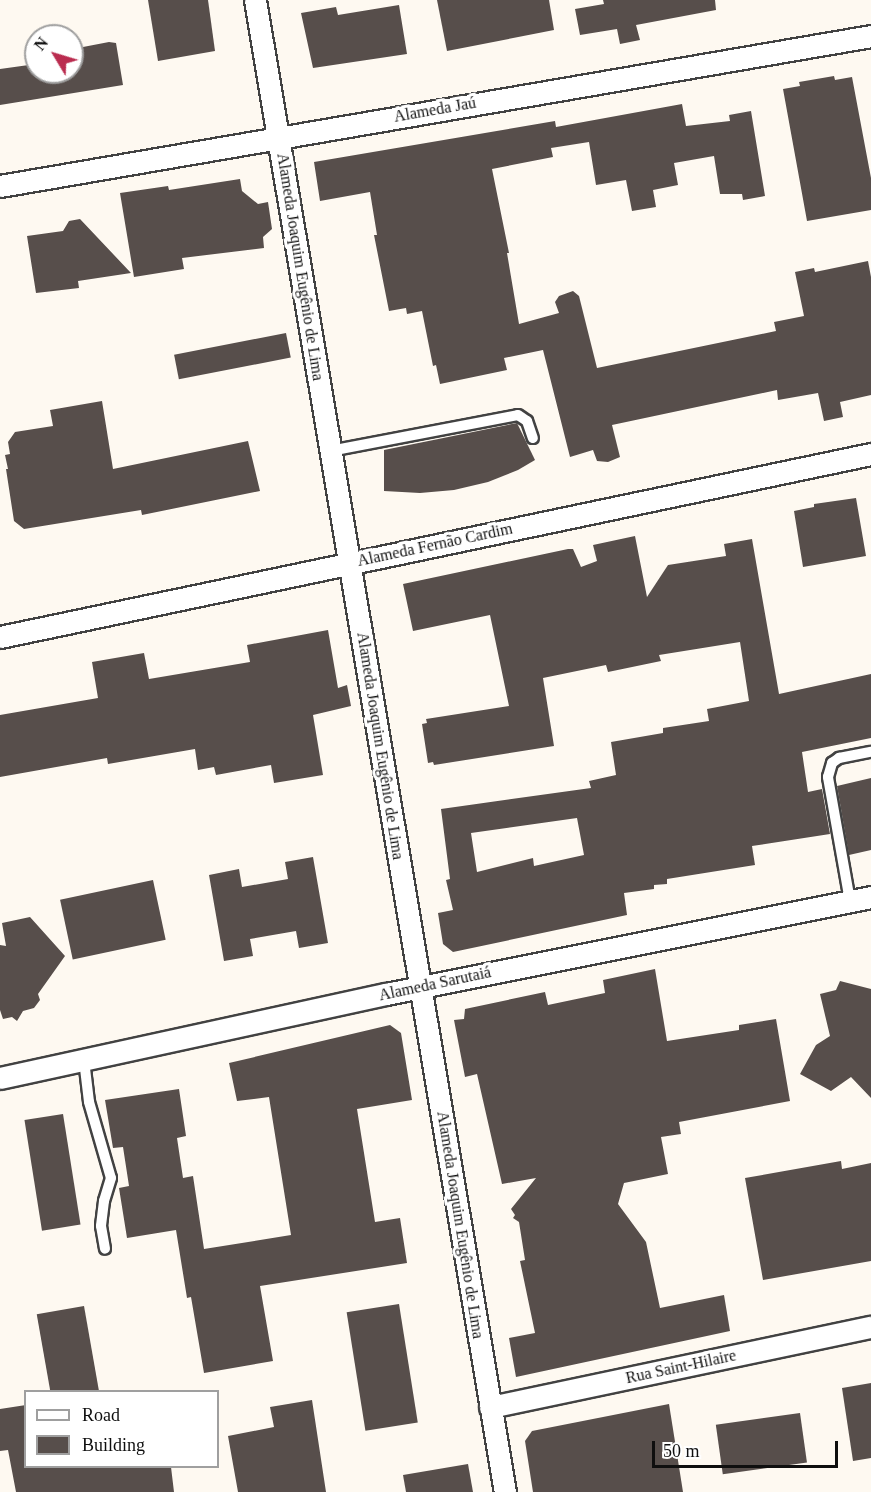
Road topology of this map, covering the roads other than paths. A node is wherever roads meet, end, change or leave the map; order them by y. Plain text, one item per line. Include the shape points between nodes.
1 (255, 0) edge
2 (871, 36) edge
3 (278, 137) junction
4 (0, 186) edge
5 (533, 438) dead end
6 (330, 451) junction
7 (871, 454) edge
8 (349, 563) junction
9 (0, 637) edge
10 (871, 752) edge
11 (871, 897) edge
12 (850, 901) junction
13 (420, 987) junction
14 (84, 1060) junction
15 (0, 1078) edge
16 (105, 1249) dead end
17 (871, 1327) edge
18 (490, 1407) junction
19 (505, 1492) edge

1 - 3 street, Alameda Joaquim Eugênio de Lima
2 - 3 street, Alameda Jaú
3 - 4 street, Alameda Jaú
3 - 6 street, Alameda Joaquim Eugênio de Lima
5 - 6 lane via 527,421 518,415
6 - 8 street, Alameda Joaquim Eugênio de Lima
7 - 8 street, Alameda Fernão Cardim
8 - 9 street, Alameda Fernão Cardim
8 - 13 street, Alameda Joaquim Eugênio de Lima
10 - 12 lane via 839,758 832,763 828,777
11 - 12 street, Alameda Sarutaiá
12 - 13 street, Alameda Sarutaiá
13 - 14 street, Alameda Sarutaiá
13 - 18 street, Alameda Joaquim Eugênio de Lima
14 - 15 street, Alameda Sarutaiá
14 - 16 lane via 89,1101 111,1178 101,1226
17 - 18 street, Rua Saint-Hilaire
18 - 19 street, Alameda Joaquim Eugênio de Lima

